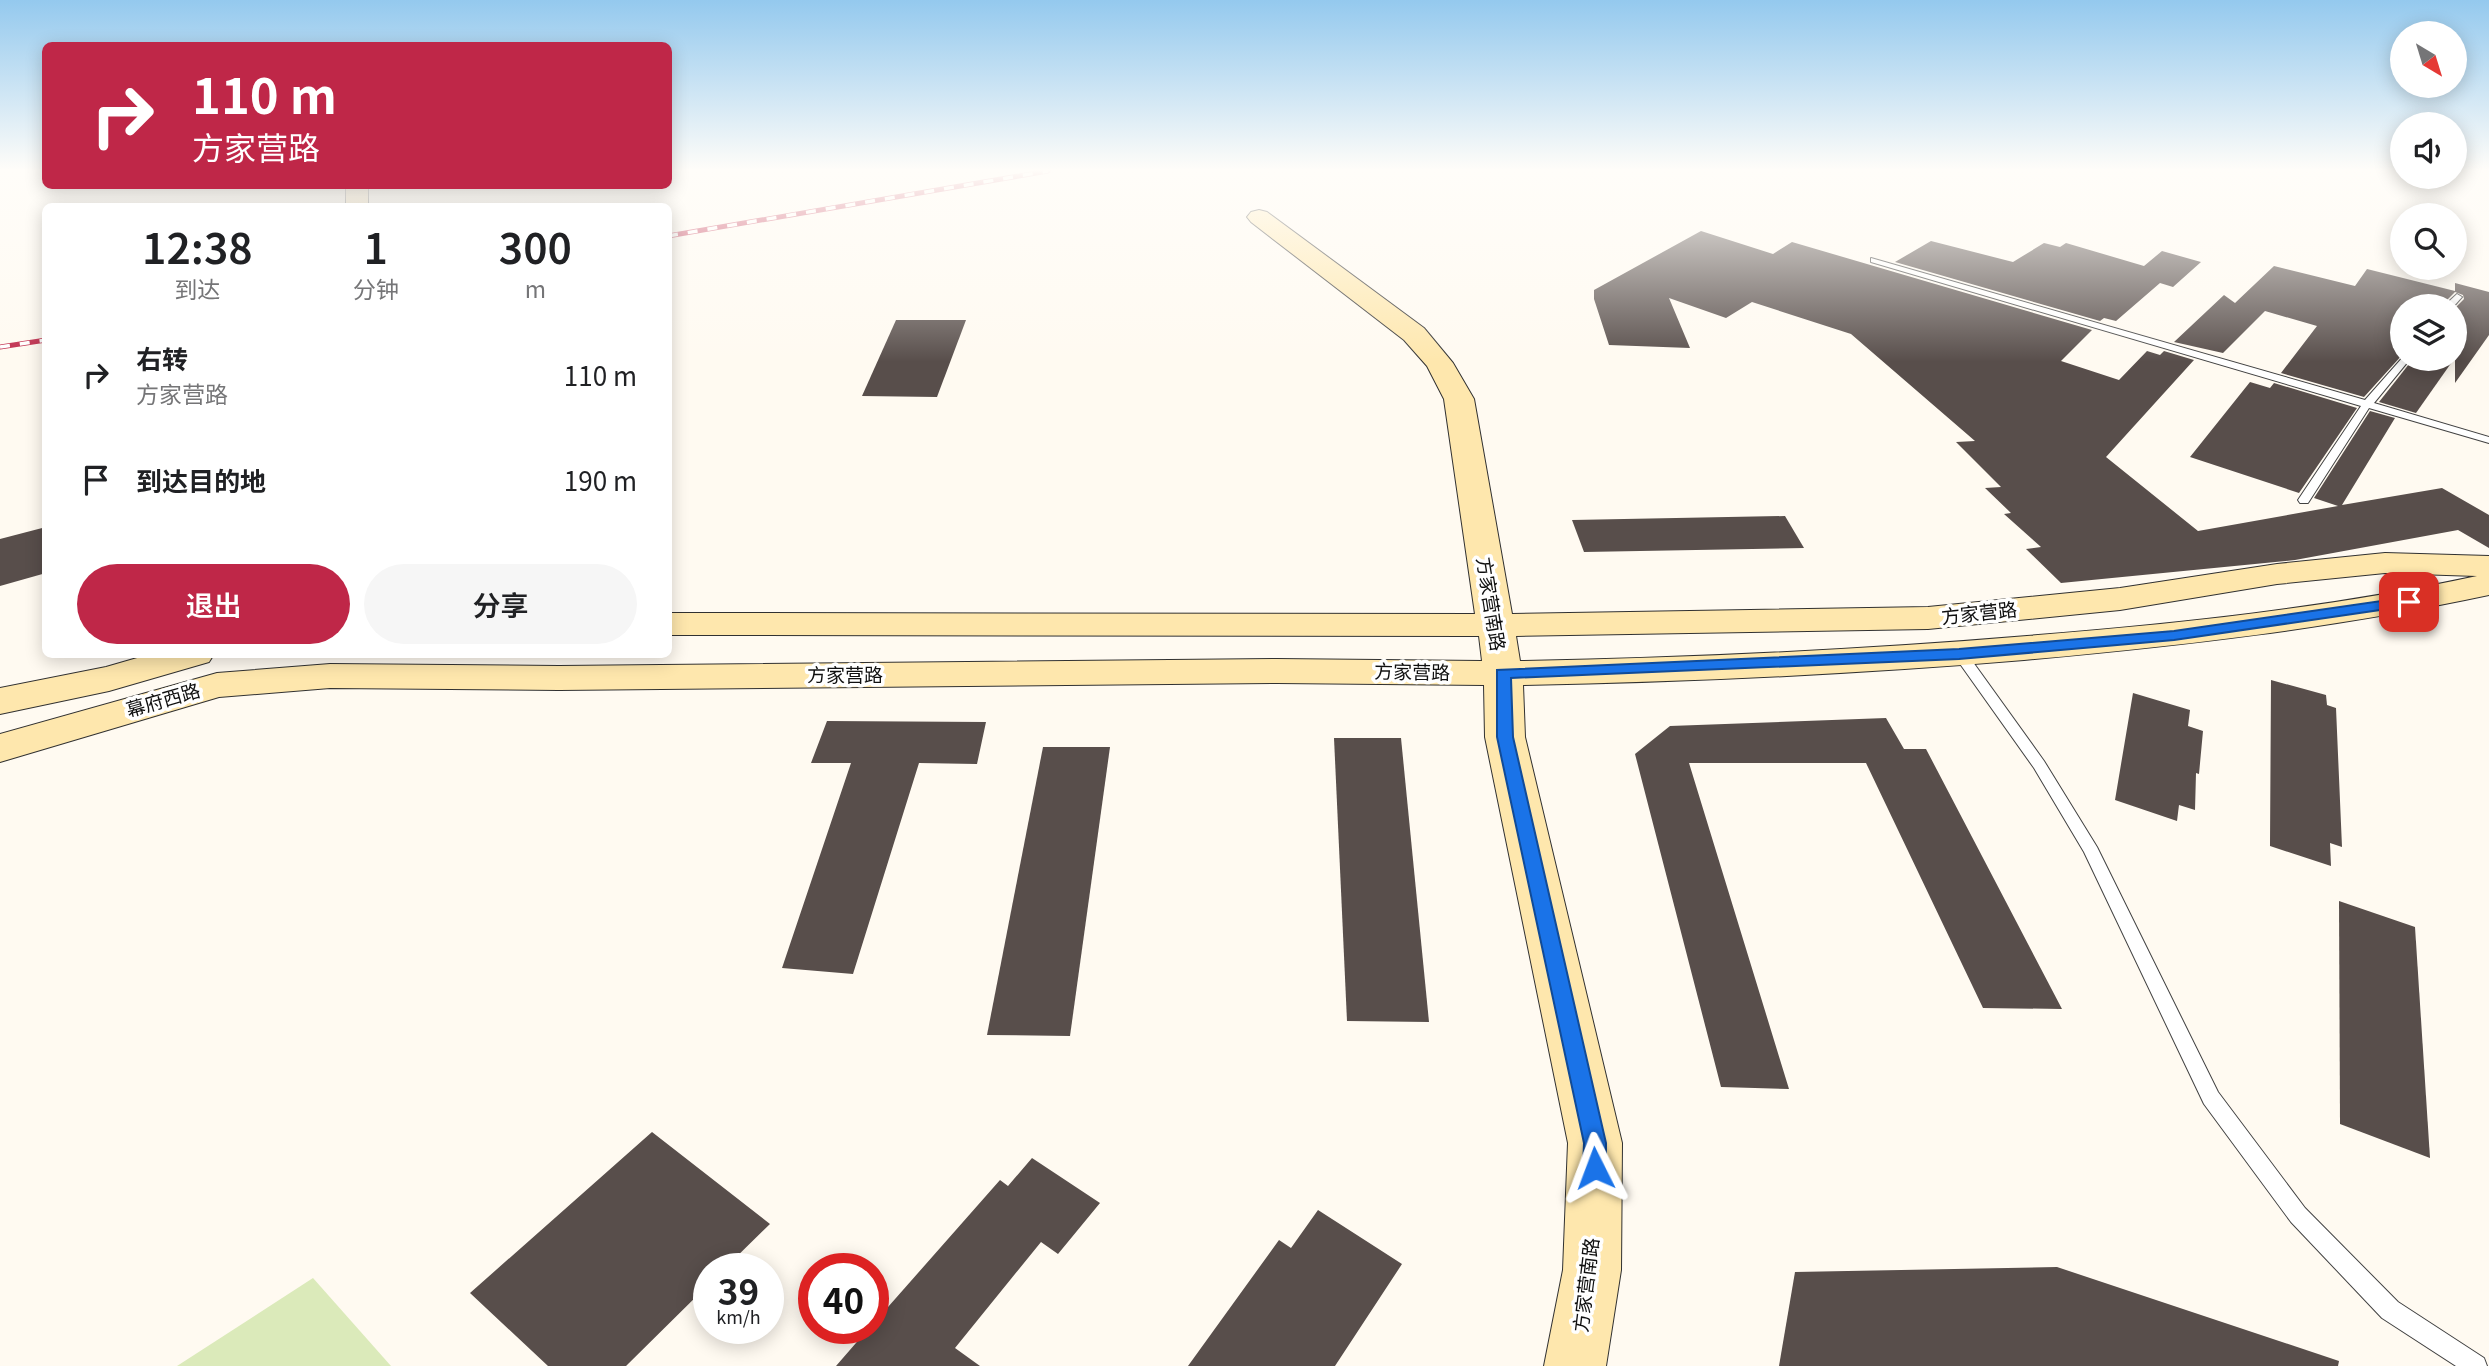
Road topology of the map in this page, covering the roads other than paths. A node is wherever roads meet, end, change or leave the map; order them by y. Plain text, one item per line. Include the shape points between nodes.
1 (1283, 235) edge
2 (1874, 260) dead end
3 (2395, 371) edge
4 (2367, 404) junction
5 (2489, 440) edge
6 (2304, 500) dead end
7 (2489, 566) edge
8 (2489, 584) edge
9 (672, 624) edge
10 (1495, 625) junction
11 (1959, 654) junction
12 (182, 658) edge
13 (335, 665) edge
14 (1503, 673) junction
15 (0, 701) edge
16 (0, 748) edge
17 (1575, 1366) edge
18 (2476, 1366) edge

1 - 10 main road, 方家营南路 via 1414,334 1439,363 1459,399
2 - 4 lane
3 - 4 lane
4 - 5 lane
4 - 6 lane
7 - 10 main road, 方家营路 via 2372,565 2277,574 2120,599 1928,618
8 - 11 main road, 方家营路 via 2323,616
9 - 10 main road, 方家营路
10 - 14 main road, 方家营南路
11 - 14 main road, 方家营路
11 - 18 lane via 2039,765 2091,850 2211,1098 2298,1215 2390,1310
12 - 15 main road, 幕府西路 via 109,679
13 - 14 main road, 方家营路
13 - 16 main road, 幕府西路 via 217,685
14 - 17 main road, 方家营南路 via 1505,737 1595,1143 1592,1270

